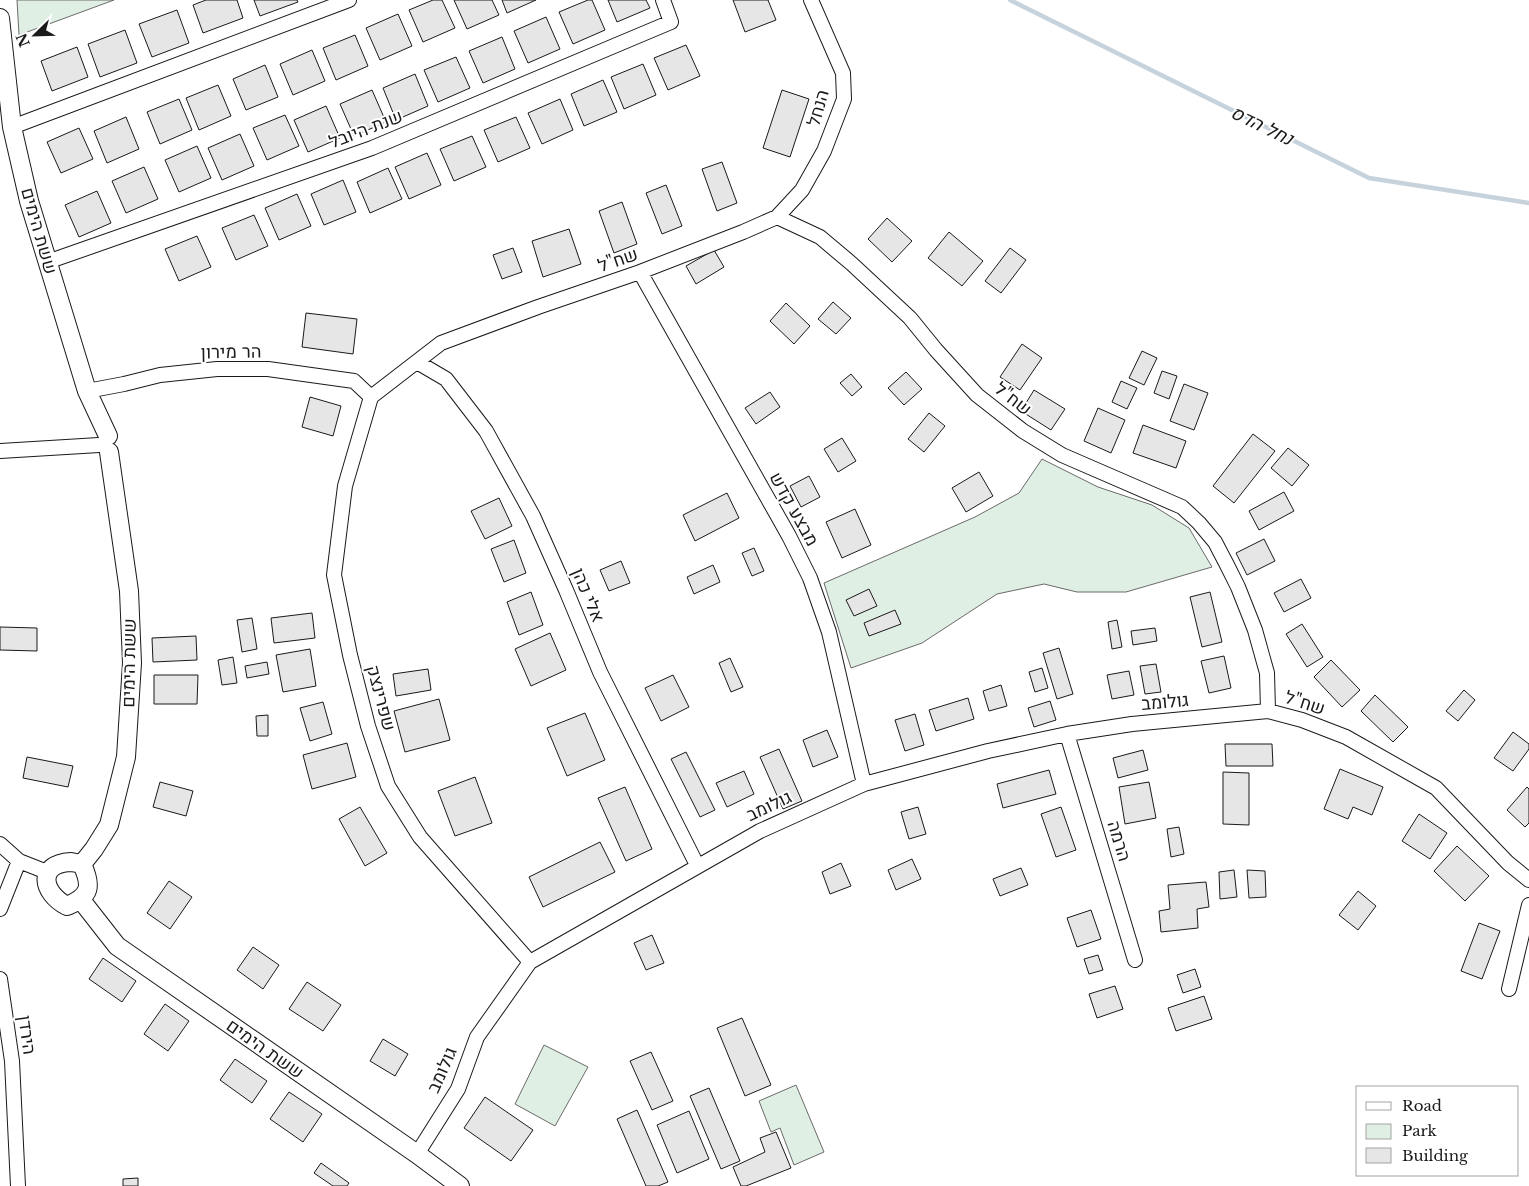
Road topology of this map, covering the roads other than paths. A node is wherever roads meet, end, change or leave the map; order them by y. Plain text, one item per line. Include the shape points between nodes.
1 (349, 0) edge
2 (663, 0) edge
3 (811, 0) edge
4 (0, 18) edge
5 (12, 127) junction
6 (777, 217) junction
7 (47, 262) junction
8 (640, 272) junction
9 (417, 362) junction
10 (88, 391) junction
11 (371, 397) junction
12 (105, 444) junction
13 (0, 450) edge
14 (1268, 711) junction
15 (1067, 734) junction
16 (864, 784) junction
17 (0, 844) edge
18 (19, 861) junction
19 (82, 864) junction
20 (697, 865) junction
21 (47, 872) junction
22 (1529, 880) edge
23 (81, 900) junction
24 (1529, 905) edge
25 (0, 909) edge
26 (1135, 960) dead end
27 (530, 962) junction
28 (0, 979) edge
29 (1510, 989) dead end
30 (417, 1154) junction
31 (18, 1186) edge
32 (460, 1186) edge

1 - 5 street
2 - 7 street, שנת היובל via 671,22 372,148
3 - 6 street, הנחל via 843,73 844,99 824,151 802,190
4 - 5 street, ששת הימים
5 - 7 street, ששת הימים
6 - 8 street, שח"ל
6 - 14 street, שח"ל via 820,237 852,264 910,318 977,395 1023,431 1062,455 1182,507 1199,522 1227,565 1255,630 1267,673
7 - 10 street, ששת הימים
8 - 9 street, שח"ל via 441,342
8 - 16 street, מבצע קדש via 810,578 828,632
9 - 11 street, שח"ל
9 - 20 street, אלי כהן via 446,379 486,431 533,516 600,672
10 - 11 street, הר מירון via 160,375 217,369 268,369 354,381
10 - 12 street, ששת הימים
11 - 27 street, שפרינצק via 345,486 334,574 368,726 388,786 420,837
12 - 13 street
12 - 19 street, ששת הימים via 129,591 132,663 126,758 109,825
14 - 15 street, גולומב via 1132,724
14 - 22 street, שח"ל via 1346,737 1436,788 1508,863
15 - 16 street, גולומב
15 - 26 street, הרמה
16 - 20 street, גולומב via 760,831
17 - 18 street
18 - 21 street
18 - 25 street
19 - 21 street via 61,863
19 - 23 street via 88,877 86,893
20 - 27 street, גולומב
21 - 23 street via 50,893 57,901 67,906
23 - 30 street, ששת הימים via 117,946
24 - 29 street
27 - 30 street, גולומב via 477,1038 458,1089
28 - 31 street, הירדן via 12,1061
30 - 32 street, ששת הימים

